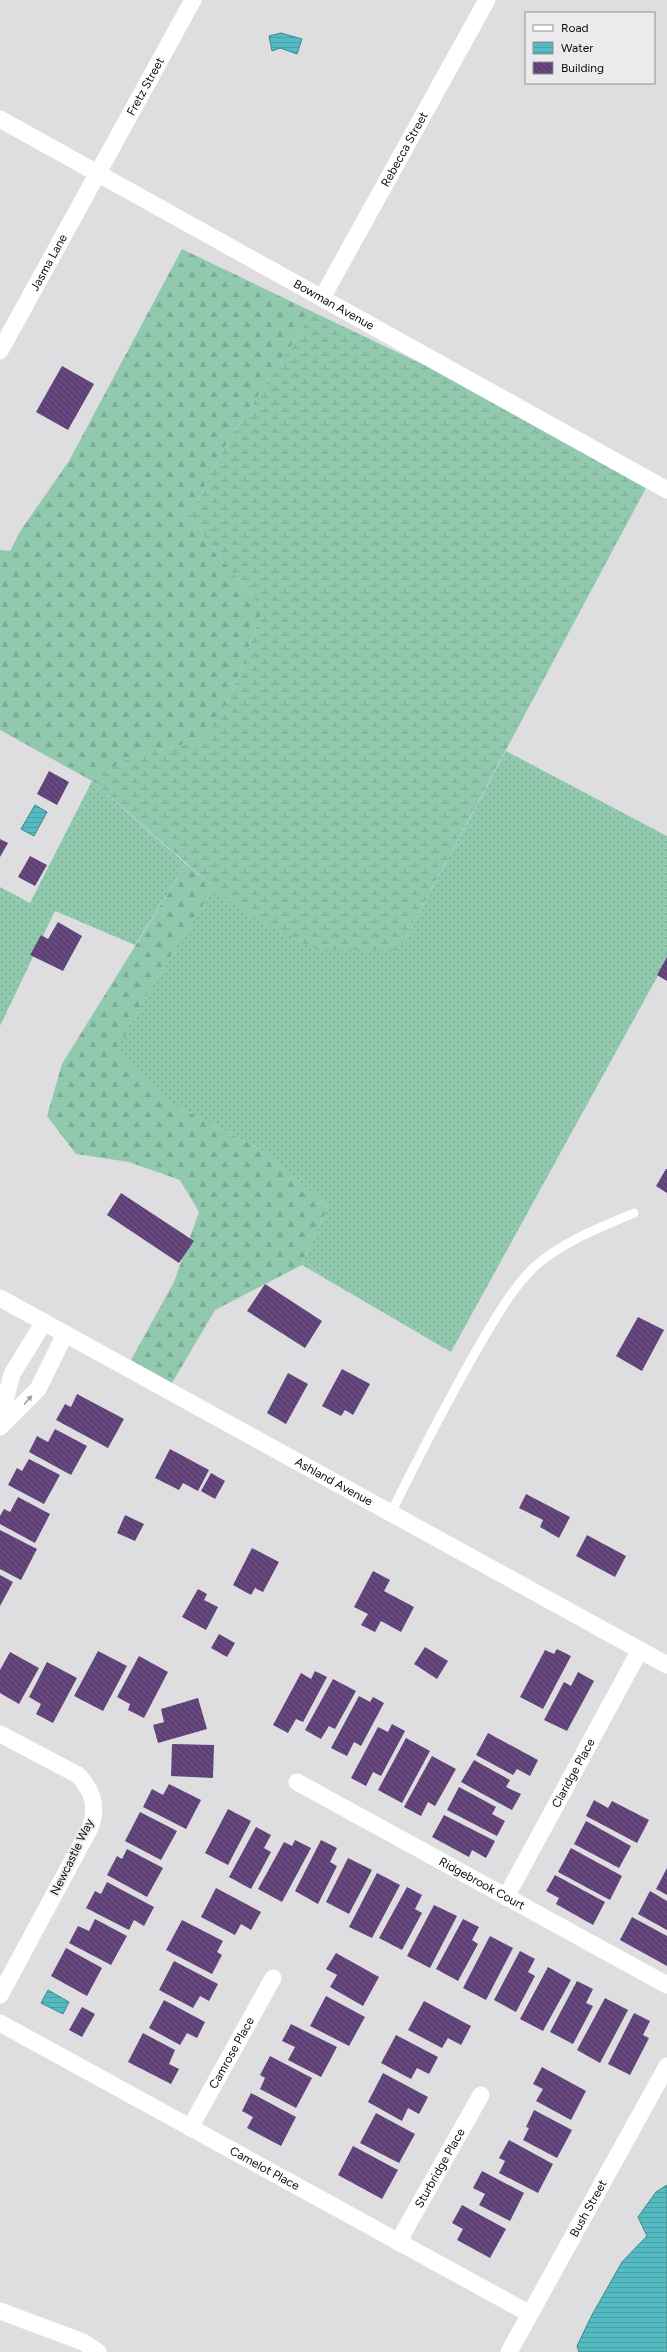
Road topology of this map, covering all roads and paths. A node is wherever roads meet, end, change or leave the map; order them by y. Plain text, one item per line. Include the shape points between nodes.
1 (193, 0) edge
2 (487, 0) edge
3 (0, 119) edge
4 (98, 173) junction
5 (322, 298) junction
6 (0, 351) edge
7 (667, 490) edge
8 (634, 1213) dead end
9 (0, 1298) edge
10 (44, 1322) junction
11 (64, 1334) junction
12 (0, 1420) edge
13 (0, 1427) edge
14 (391, 1512) junction
15 (640, 1650) junction
16 (667, 1665) edge
17 (0, 1734) edge
18 (297, 1782) dead end
19 (506, 1897) junction
20 (273, 1978) dead end
21 (667, 1985) edge
22 (0, 1995) edge
23 (0, 2023) edge
24 (667, 2066) edge
25 (481, 2095) dead end
26 (190, 2128) junction
27 (398, 2242) junction
28 (0, 2311) edge
29 (530, 2314) junction
30 (98, 2352) edge
31 (509, 2352) edge

1 - 4 street, Fretz Street
2 - 5 street, Rebecca Street
3 - 4 street, Bowman Avenue
4 - 5 street, Bowman Avenue
4 - 6 street, Jasma Lane
5 - 7 street, Bowman Avenue
8 - 14 lane via 579,1238 539,1263 512,1295 453,1392
9 - 10 street, Ashland Avenue
10 - 11 street, Ashland Avenue
10 - 12 street via 12,1374
13 -> 11 street via 38,1389
11 - 14 street, Ashland Avenue
14 - 15 street, Ashland Avenue
15 - 16 street, Ashland Avenue
15 - 19 street, Claridge Place
17 - 22 street, Newcastle Way via 78,1775 93,1797 94,1810 90,1828
18 - 19 street, Ridgebrook Court
19 - 21 street, Ridgebrook Court
20 - 26 street, Camrose Place
23 - 26 street, Camelot Place
24 - 29 street, Bush Street
25 - 27 street, Sturbridge Place
26 - 27 street, Camelot Place
27 - 29 street, Camelot Place
28 - 30 street via 83,2342
29 - 31 street, Bush Street

